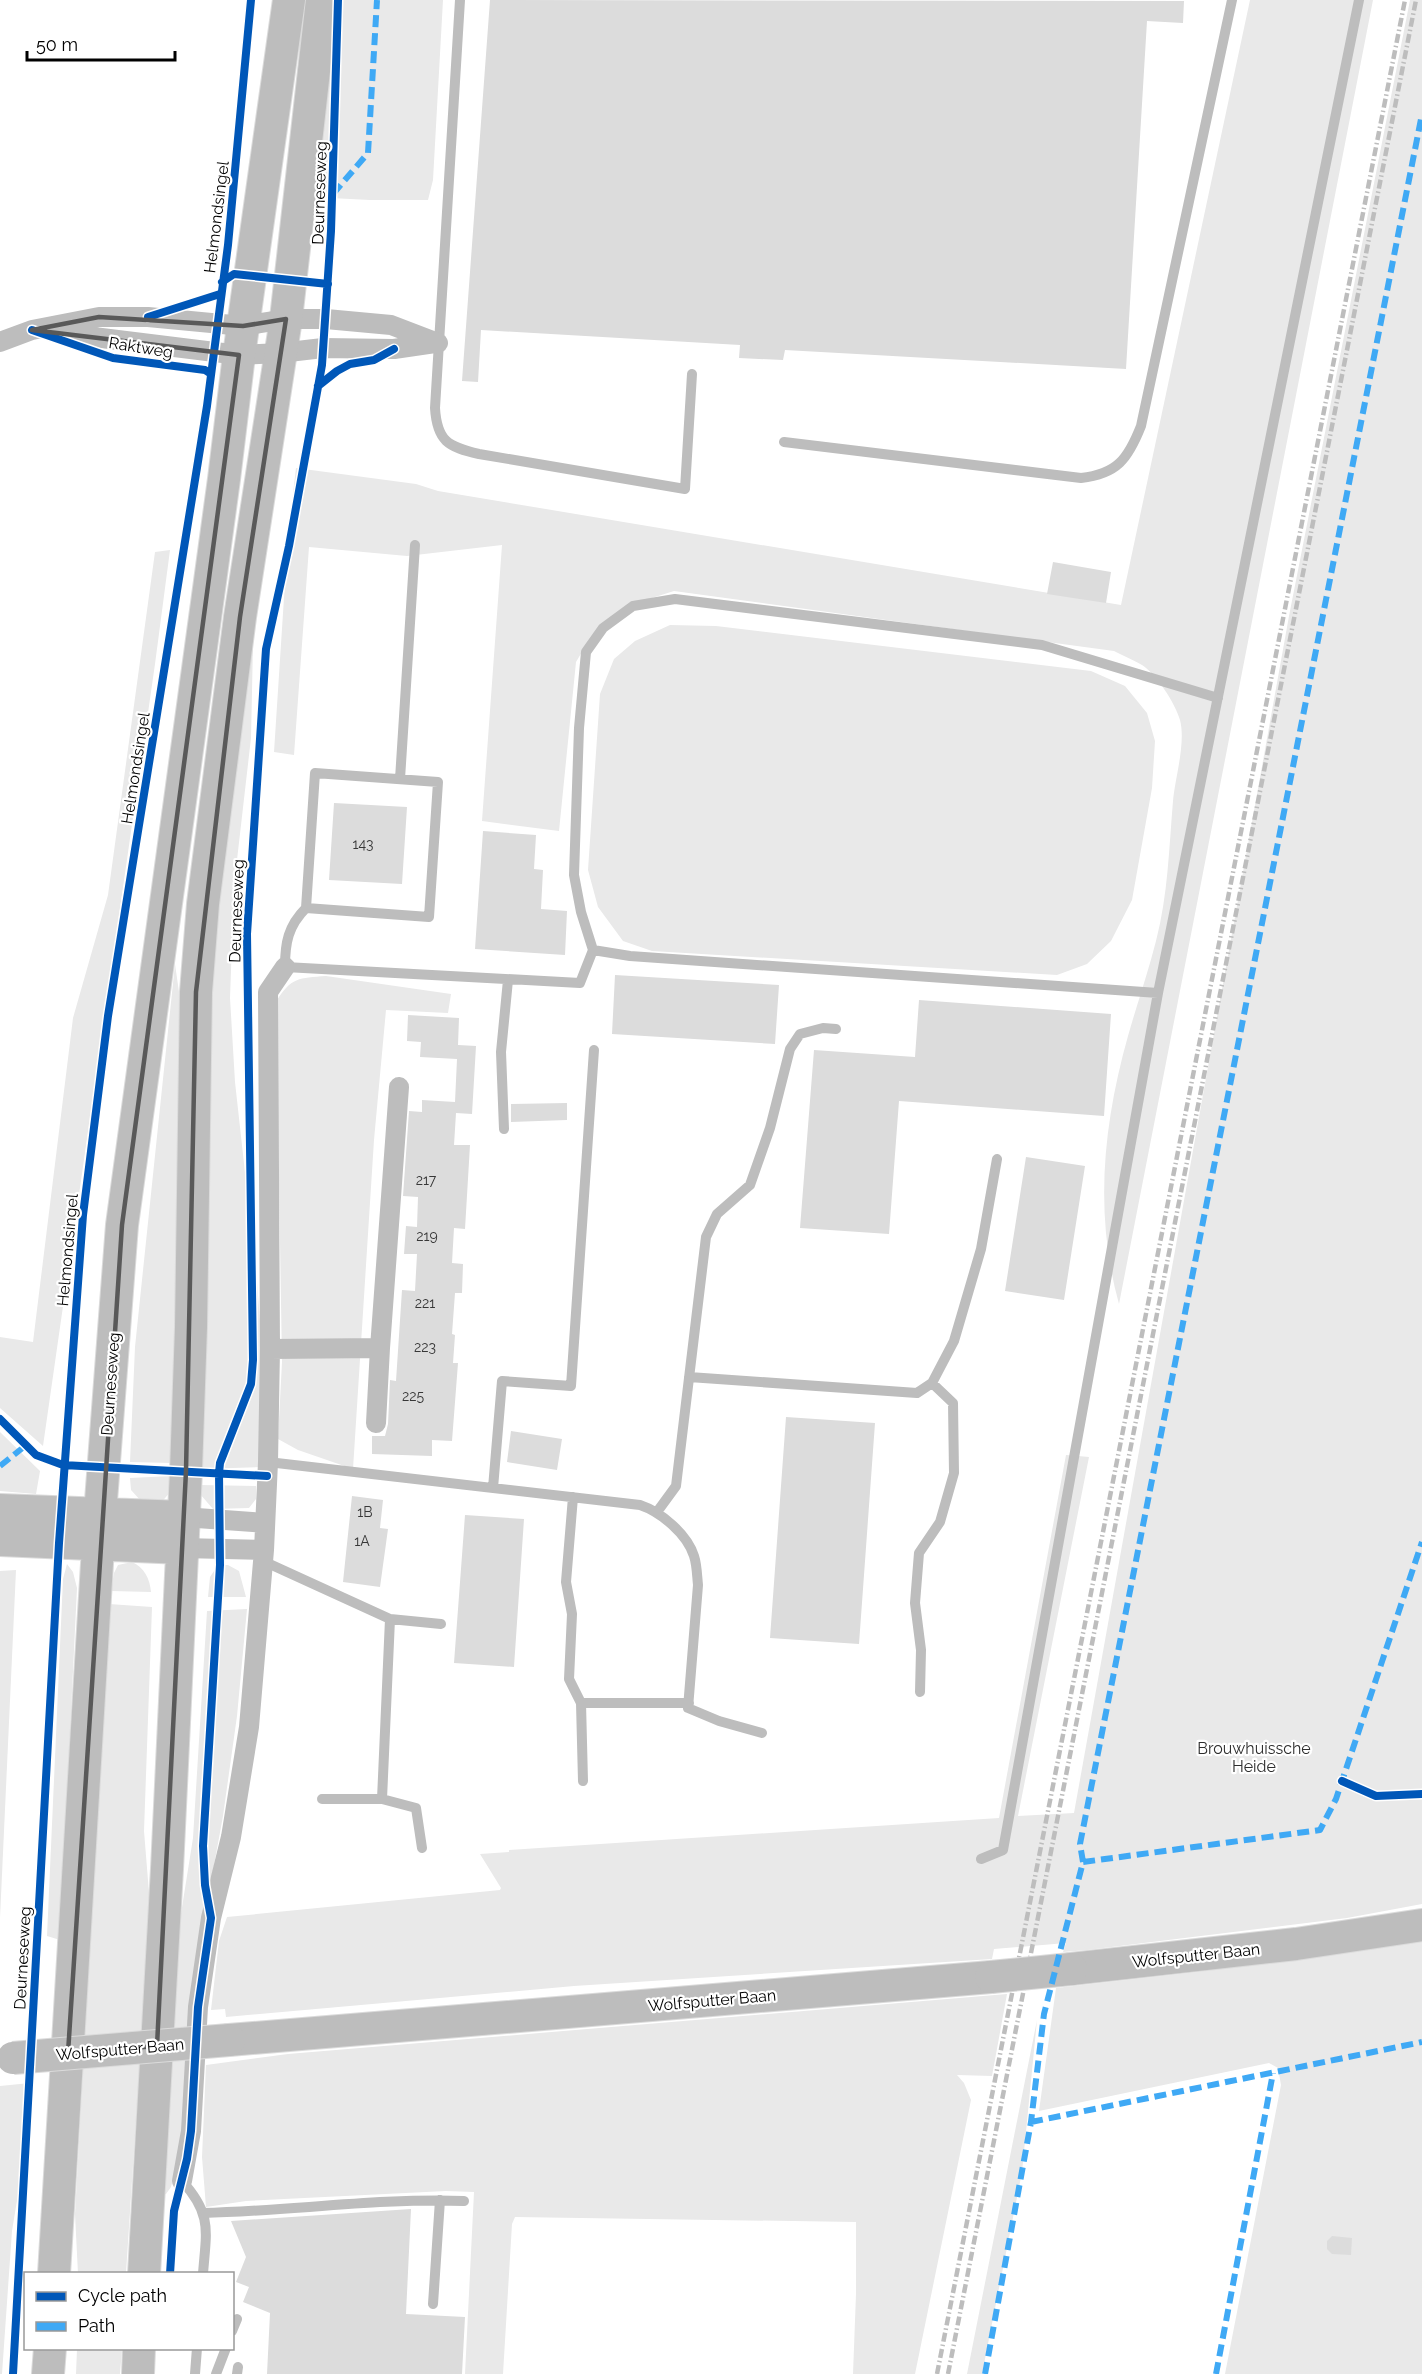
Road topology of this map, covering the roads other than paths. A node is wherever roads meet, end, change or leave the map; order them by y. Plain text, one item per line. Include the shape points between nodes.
1 (289, 0) edge
2 (322, 0) edge
3 (460, 0) edge
4 (1232, 0) edge
5 (1359, 0) edge
6 (286, 319) junction
7 (32, 330) junction
8 (241, 340) junction
9 (0, 342) edge
10 (438, 343) junction
11 (280, 353) junction
12 (692, 374) dead end
13 (784, 442) dead end
14 (415, 545) dead end
15 (1218, 698) junction
16 (400, 779) junction
17 (306, 909) junction
18 (593, 950) junction
19 (285, 967) junction
20 (508, 980) junction
21 (1158, 993) junction
22 (836, 1029) dead end
23 (594, 1050) dead end
24 (399, 1087) dead end
25 (504, 1129) dead end
26 (997, 1159) dead end
27 (270, 1348) junction
28 (381, 1348) junction
29 (689, 1377) junction
30 (932, 1383) junction
31 (376, 1423) dead end
32 (268, 1462) junction
33 (494, 1488) junction
34 (573, 1497) junction
35 (0, 1510) edge
36 (657, 1512) junction
37 (100, 1514) junction
38 (183, 1517) junction
39 (265, 1523) junction
40 (0, 1540) edge
41 (99, 1545) junction
42 (182, 1548) junction
43 (263, 1555) junction
44 (390, 1619) junction
45 (441, 1624) dead end
46 (920, 1692) dead end
47 (580, 1703) junction
48 (689, 1703) junction
49 (762, 1733) dead end
50 (583, 1781) dead end
51 (382, 1798) junction
52 (322, 1799) dead end
53 (422, 1848) dead end
54 (981, 1859) dead end
55 (1422, 1925) edge
56 (4, 2058) edge
57 (182, 2181) joint
58 (440, 2200) junction
59 (464, 2201) dead end
60 (203, 2213) junction
61 (54, 2272) edge
62 (144, 2272) edge
63 (203, 2272) edge
64 (433, 2304) dead end
65 (237, 2319) dead end
66 (234, 2326) edge
67 (50, 2350) edge
68 (139, 2350) edge
69 (197, 2350) edge
70 (226, 2350) edge
71 (48, 2374) edge
72 (138, 2374) edge
73 (195, 2374) edge
74 (216, 2374) edge

1 - 8 main road, Deurneseweg
2 - 6 main road, Deurneseweg
3 - 10 lane
4 - 13 lane via 1141,426 1133,447 1110,472 1081,478
5 - 15 lane
6 - 8 street, Raktweg
6 - 10 street via 391,325
6 - 11 main road, Deurneseweg
7 - 8 street, Raktweg
7 - 8 street, Raktweg via 99,317 148,317
7 - 9 street, Raktweg
8 - 11 street, Raktweg
8 - 37 main road, Deurneseweg via 122,1225
10 - 11 street via 394,349 323,348
10 - 12 lane via 435,418 441,435 453,447 686,489
11 - 38 main road, Deurneseweg via 240,617 203,904 196,993 191,1326
14 - 16 lane
15 - 18 lane via 1042,645 675,599 633,606 603,628 586,652 574,875
15 - 21 lane
16 - 17 lane via 315,773
16 - 17 lane via 438,782 429,917
17 - 19 lane via 294,920
18 - 20 lane via 580,983
18 - 21 lane via 642,957
19 - 20 lane
19 - 27 street via 268,992
20 - 25 lane via 501,1052
21 - 54 lane via 1003,1850
22 - 29 lane via 800,1034 790,1049 770,1128 750,1185 717,1214 706,1237
23 - 33 lane via 571,1386 502,1381
24 - 28 street
26 - 30 lane via 978,1259 954,1341
27 - 28 street
27 - 32 street
28 - 31 street
29 - 30 lane via 917,1394
29 - 36 lane via 676,1486
30 - 46 lane via 953,1403 954,1473 939,1522 920,1553 915,1603 921,1650
32 - 33 lane
32 - 39 street
33 - 34 lane
34 - 36 lane via 640,1505
34 - 47 lane via 566,1582 572,1614 569,1679
35 - 37 main road
36 - 48 lane via 687,1543 694,1556 698,1585
37 - 38 main road
37 - 41 main road, Deurneseweg
38 - 39 street
38 - 42 main road, Deurneseweg
39 - 43 street
40 - 41 main road
41 - 42 main road
41 - 61 main road, Deurneseweg
42 - 43 street
42 - 62 main road, Deurneseweg
43 - 44 lane
43 - 57 street via 249,1727 231,1837 211,1918 198,2007 191,2131
44 - 45 lane
44 - 51 lane
47 - 48 lane
47 - 50 lane
48 - 49 lane via 688,1708 718,1721
51 - 52 lane
51 - 53 lane via 416,1808
55 - 56 main road, Wolfsputter Baan, bridge via 1296,1944 991,1977
57 - 60 lane via 197,2197
58 - 59 lane
58 - 60 lane
58 - 64 lane
60 - 63 lane via 207,2223
65 - 66 lane
67 - 71 main road
68 - 72 main road
69 - 73 lane
70 - 74 lane

